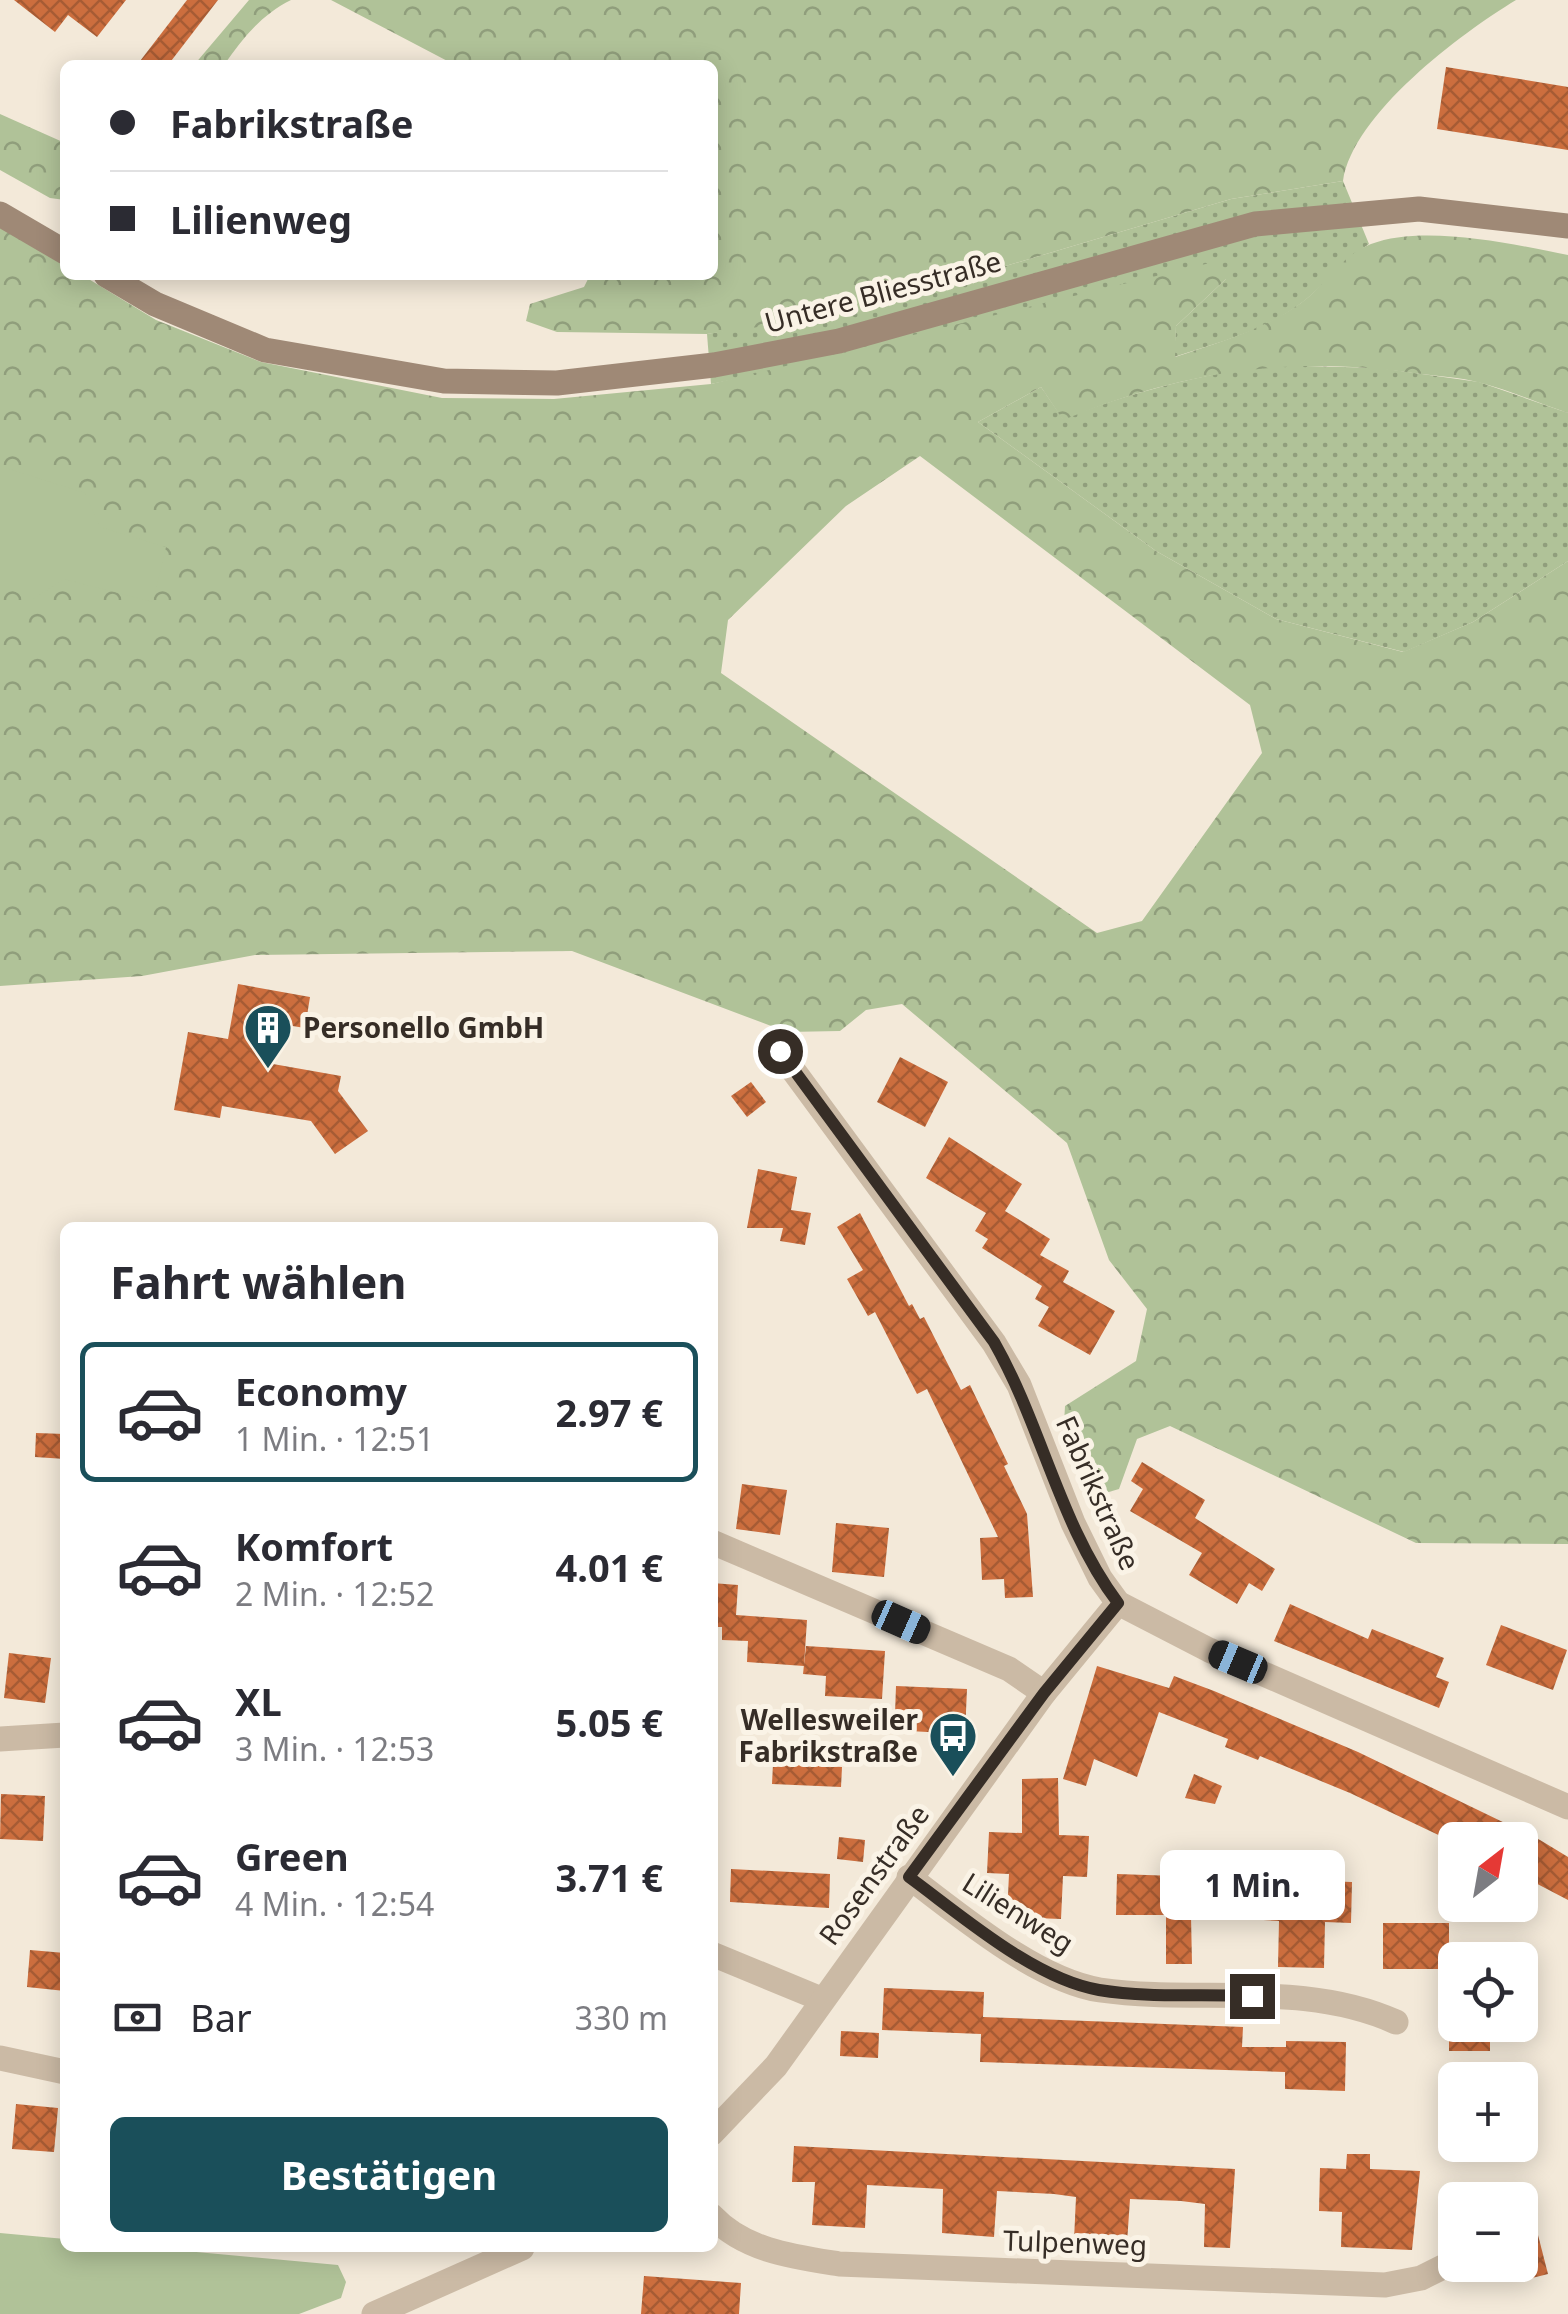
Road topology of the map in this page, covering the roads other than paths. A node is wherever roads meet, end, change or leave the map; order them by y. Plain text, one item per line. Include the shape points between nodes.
1 (0, 214) edge
2 (1568, 226) edge
3 (60, 249) edge
4 (114, 280) edge
5 (780, 1051) dead end
6 (718, 1545) edge
7 (1118, 1603) junction
8 (1044, 1693) junction
9 (60, 1735) edge
10 (0, 1739) edge
11 (1568, 1807) edge
12 (909, 1877) junction
13 (718, 1956) edge
14 (821, 1998) junction
15 (1396, 2022) dead end
16 (0, 2058) edge
17 (60, 2071) edge
18 (718, 2127) edge
19 (718, 2220) edge
20 (481, 2256) edge
21 (1438, 2271) edge
22 (374, 2314) edge

1 - 3 main road
2 - 4 main road, Untere Bliesstraße via 1419,209 1255,224 839,341 714,365 557,383 444,381 265,350
5 - 7 street, Fabrikstraße via 994,1342 1019,1385 1073,1523
6 - 8 street via 1009,1669
7 - 8 street, Rosenstraße
7 - 11 street, Fabrikstraße via 1209,1650
8 - 12 street, Rosenstraße
9 - 10 street
12 - 14 street, Rosenstraße
12 - 15 street, Lilienweg via 1032,1962 1098,1990 1329,2000
13 - 14 street
14 - 18 street, Rosenstraße via 776,2066
16 - 17 street
19 - 21 street, Tulpenweg via 758,2247 838,2264 1385,2285
20 - 22 street

